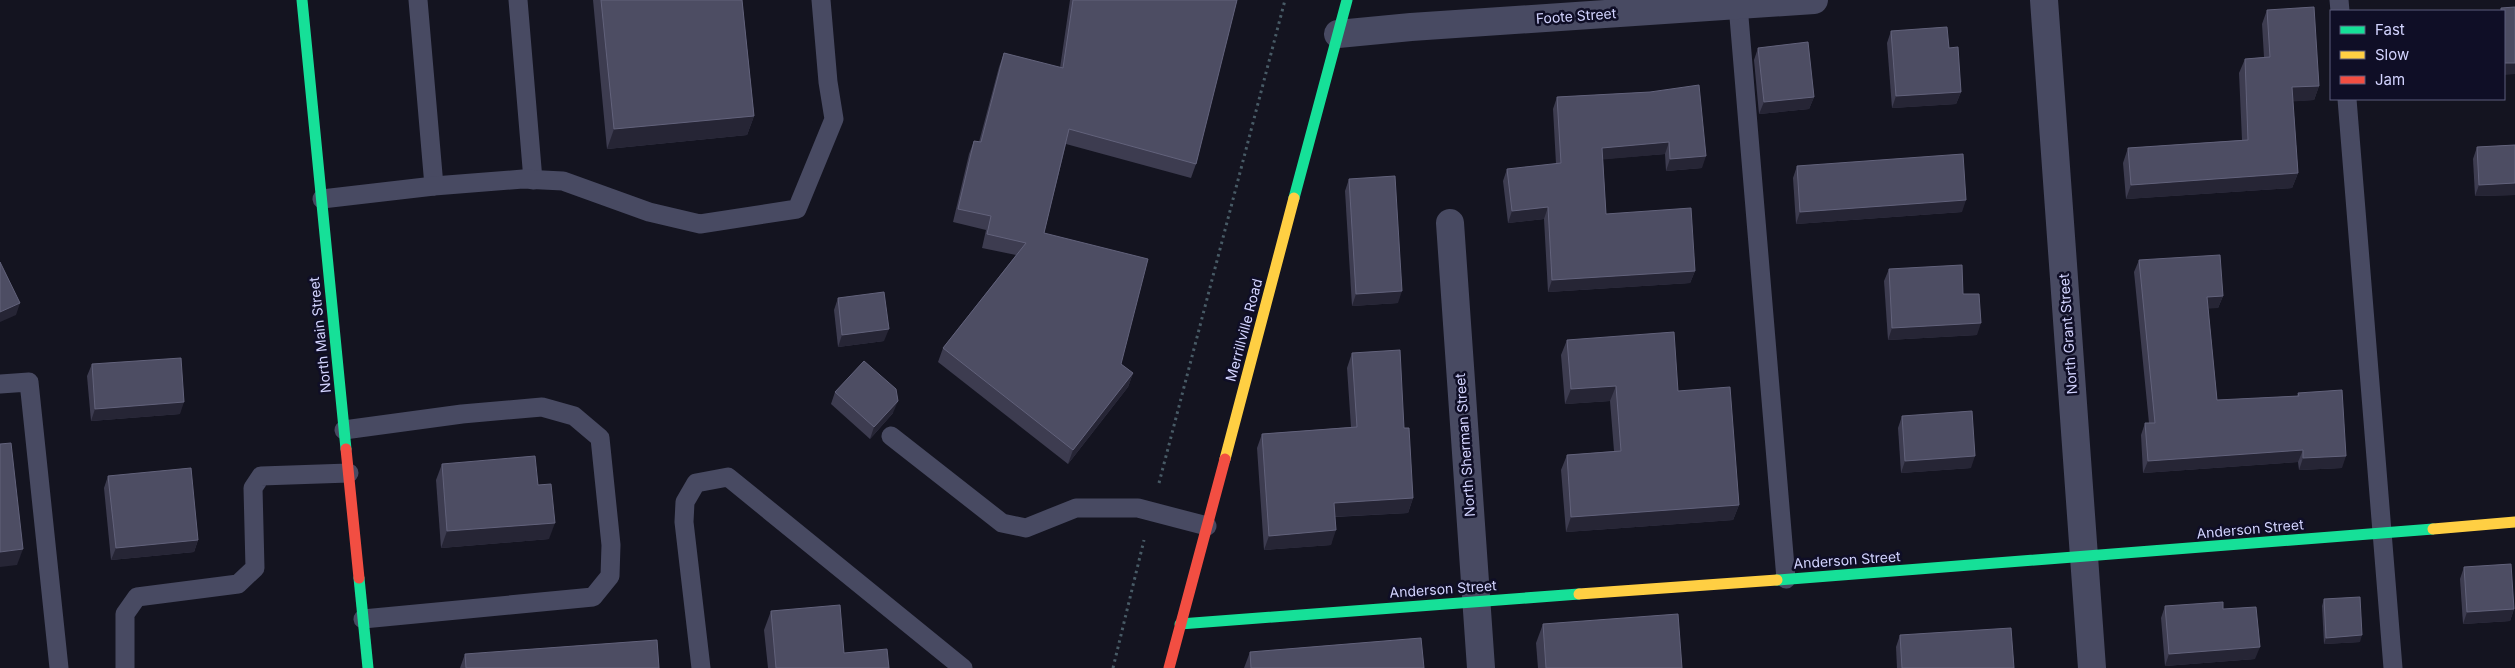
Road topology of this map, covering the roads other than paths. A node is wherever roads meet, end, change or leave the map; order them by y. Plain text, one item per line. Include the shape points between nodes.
1 (302, 0) edge
2 (418, 0) edge
3 (518, 0) edge
4 (821, 0) edge
5 (1347, 0) edge
6 (1814, 0) edge
7 (2044, 0) edge
8 (1738, 5) junction
9 (1338, 34) junction
10 (2347, 100) edge
11 (533, 180) junction
12 (434, 186) junction
13 (322, 199) junction
14 (1450, 223) dead end
15 (0, 384) edge
16 (344, 430) junction
17 (891, 436) dead end
18 (348, 473) junction
19 (2515, 522) edge
20 (1207, 526) junction
21 (2382, 533) junction
22 (2084, 558) junction
23 (1786, 579) junction
24 (1476, 601) junction
25 (363, 618) junction
26 (1180, 624) junction
27 (59, 668) edge
28 (126, 668) edge
29 (368, 668) edge
30 (701, 668) edge
31 (963, 668) edge
32 (1169, 668) edge
33 (1481, 668) edge
34 (2092, 668) edge
35 (2393, 668) edge

1 - 13 street, North Main Street
2 - 12 lane
3 - 11 lane
4 - 11 lane via 834,119 797,209 700,224 649,212 563,181
5 - 9 street, Merrillville Road
6 - 8 street, Foote Street
7 - 22 street, North Grant Street
8 - 9 street, Foote Street
8 - 23 lane
9 - 20 street, Merrillville Road
10 - 21 lane
11 - 12 lane
12 - 13 lane
13 - 16 street, North Main Street
14 - 24 street, North Sherman Street
15 - 27 lane via 29,382
16 - 18 street, North Main Street
16 - 25 lane via 462,414 542,408 574,416 600,438 608,516 610,576 593,596
17 - 20 lane via 1002,523 1026,528 1076,508 1138,508
18 - 25 street, North Main Street
18 - 28 lane via 261,476 253,488 255,568 238,584 137,597 126,614
19 - 21 street, Anderson Street
20 - 26 street, Merrillville Road
21 - 22 street, Anderson Street
21 - 35 lane
22 - 23 street, Anderson Street
22 - 34 street, North Grant Street
23 - 24 street, Anderson Street
24 - 26 street, Anderson Street
24 - 33 street, North Sherman Street
25 - 29 street, North Main Street
26 - 32 street, Merrillville Road
30 - 31 lane via 684,522 685,502 696,483 728,477

